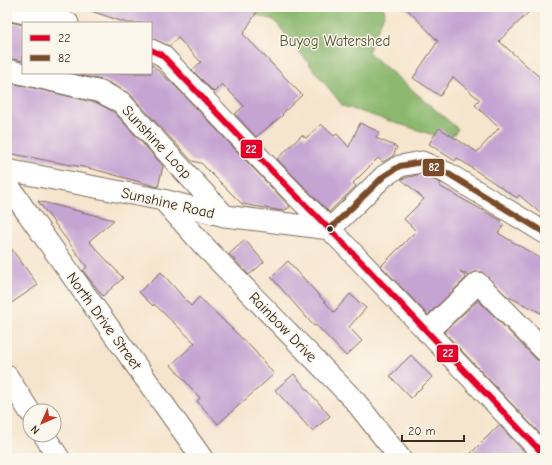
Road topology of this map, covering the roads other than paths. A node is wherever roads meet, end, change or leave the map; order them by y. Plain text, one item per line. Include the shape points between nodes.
1 (7, 9) edge
2 (64, 22) edge
3 (152, 50) edge
4 (7, 70) edge
5 (22, 74) edge
6 (24, 74) edge
7 (7, 170) edge
8 (7, 183) edge
9 (163, 200) junction
10 (225, 216) junction
11 (330, 229) junction
12 (545, 233) edge
13 (427, 332) junction
14 (545, 351) edge
15 (7, 376) edge
16 (24, 403) edge
17 (49, 443) edge
18 (545, 456) edge
19 (59, 458) edge
20 (202, 458) edge
21 (400, 458) edge

1 - 2 street
3 - 11 street via 162,55
4 - 5 street, Sunshine Loop
6 - 10 street, Sunshine Loop via 101,92 121,102
7 - 9 street, Sunshine Road
8 - 20 street, North Drive Street
9 - 10 street, Sunshine Road
9 - 21 street, Rainbow Drive via 205,247 355,400
10 - 11 street, Sunshine Road
11 - 12 street via 384,176 400,166 422,162 447,174
11 - 13 street
13 - 14 street via 478,283
13 - 18 street
15 - 16 street
17 - 19 street

